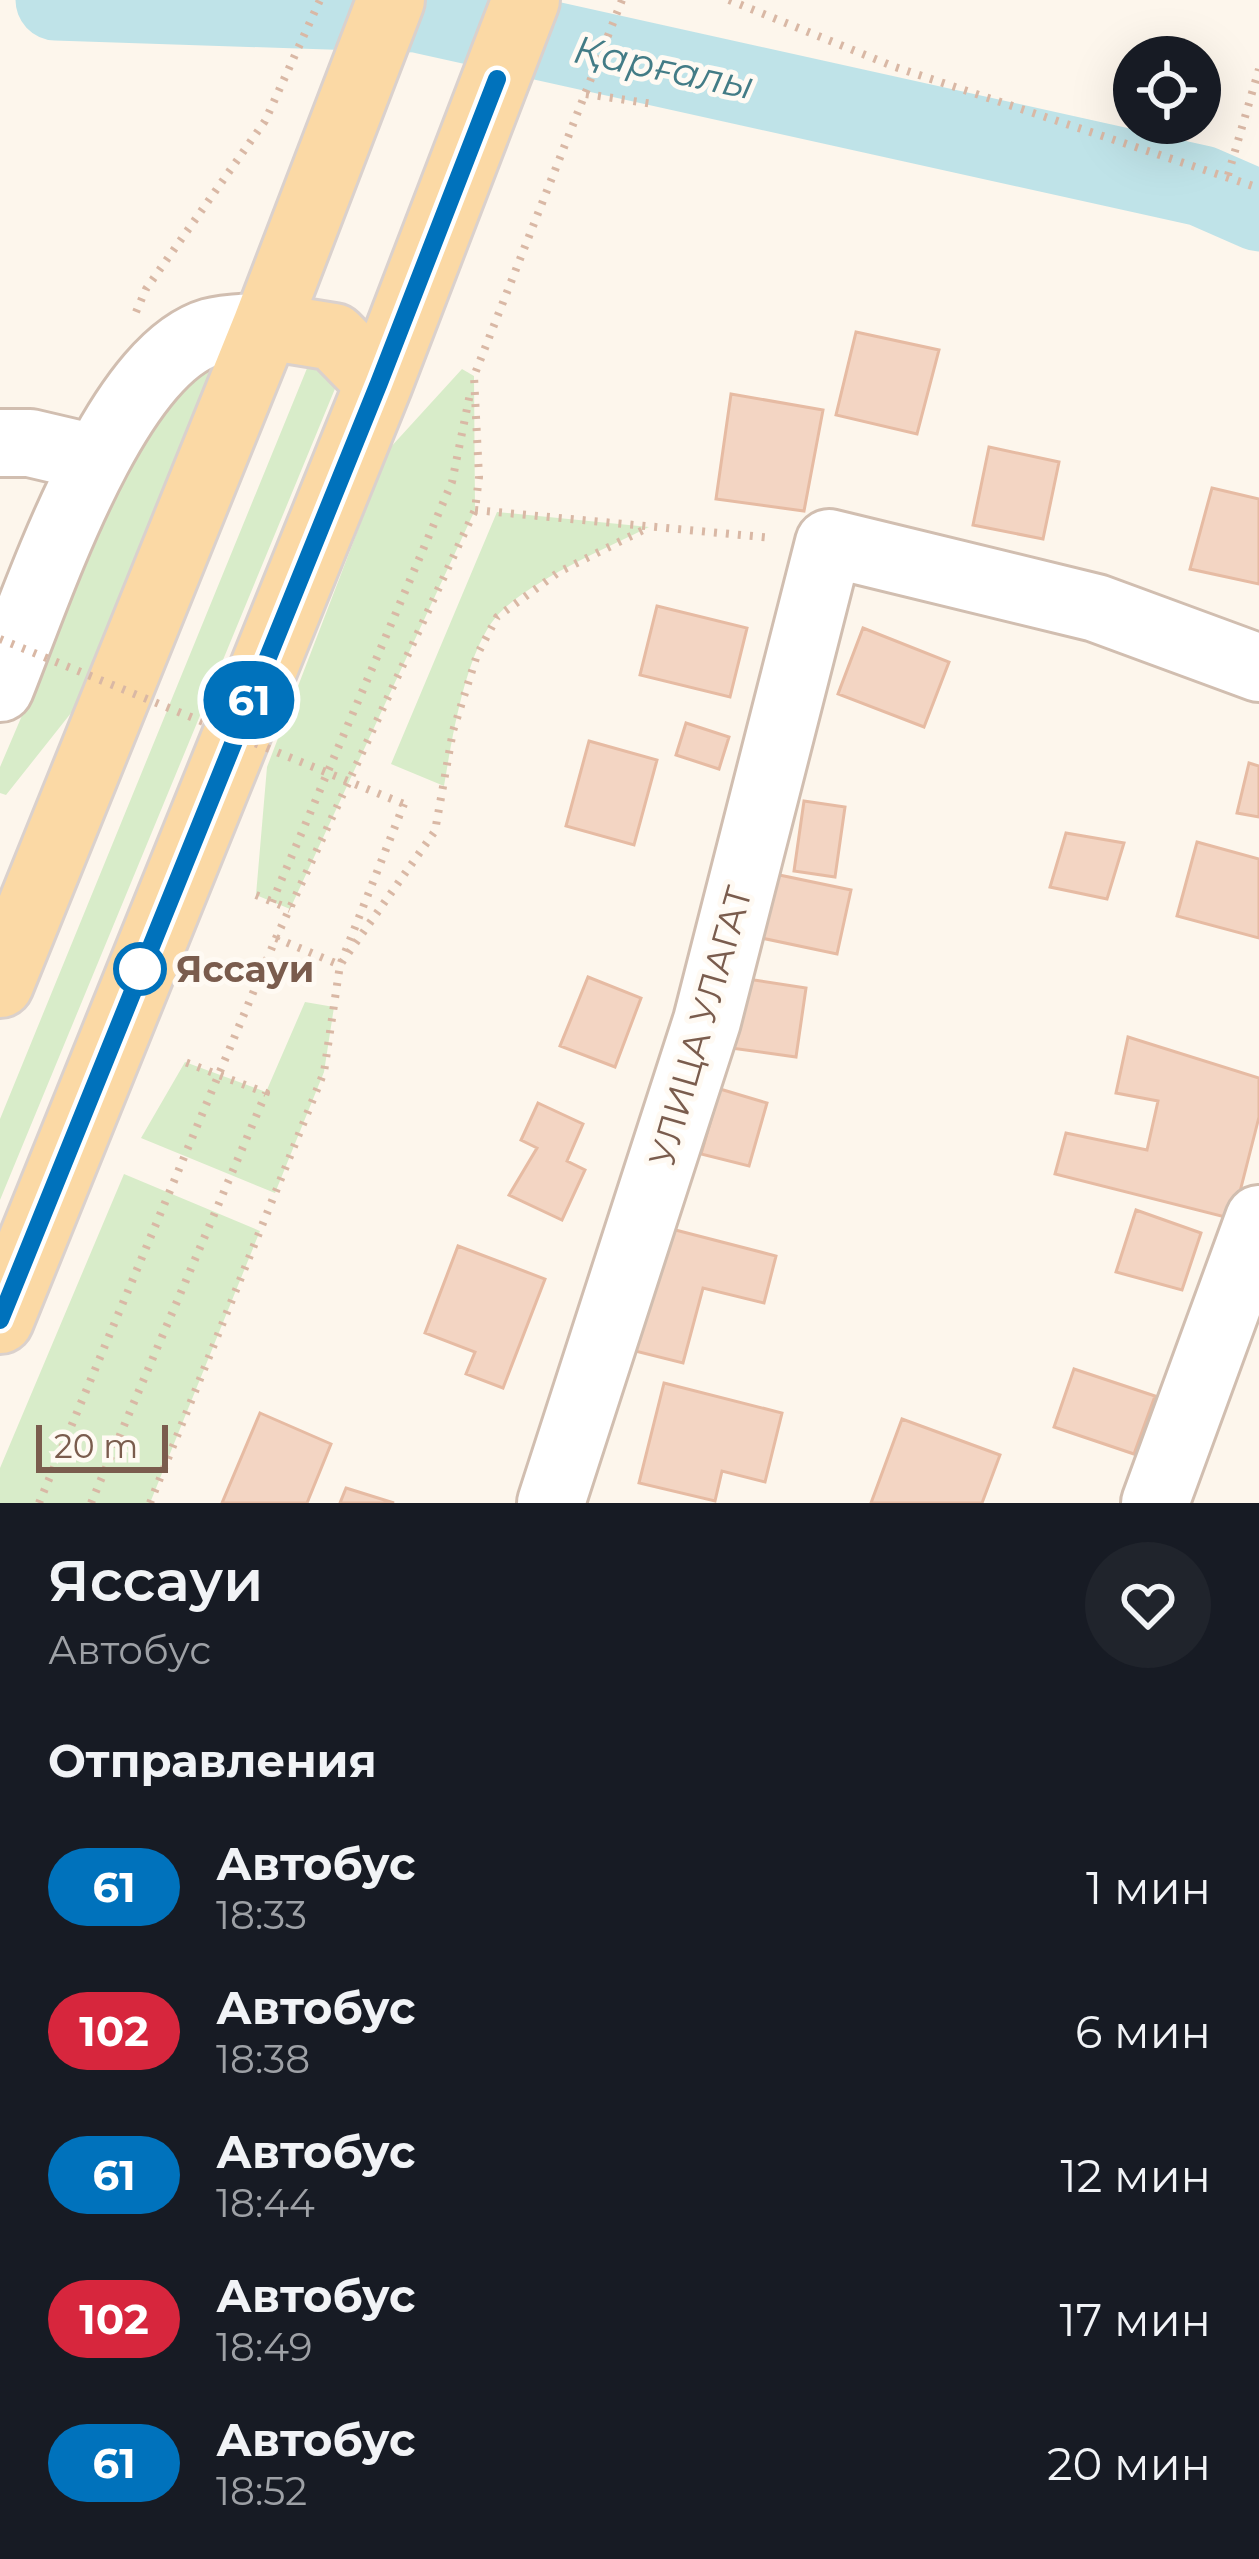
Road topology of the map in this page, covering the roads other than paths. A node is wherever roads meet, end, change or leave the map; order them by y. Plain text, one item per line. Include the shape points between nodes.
1 (391, 0) edge
2 (526, 0) edge
3 (266, 326) junction
4 (379, 383) junction
5 (0, 443) edge
6 (94, 458) junction
7 (1259, 668) edge
8 (0, 688) edge
9 (0, 984) edge
10 (1259, 1219) edge
11 (0, 1320) edge
12 (551, 1503) edge
13 (1155, 1503) edge

1 - 3 main road
2 - 4 main road
3 - 4 main road via 334,337
3 - 6 street via 210,332 178,351
3 - 9 main road
4 - 11 main road
5 - 6 street
6 - 8 street
7 - 12 street, УЛИЦА УЛАГАТ via 1096,608 829,543 707,1021
10 - 13 street

